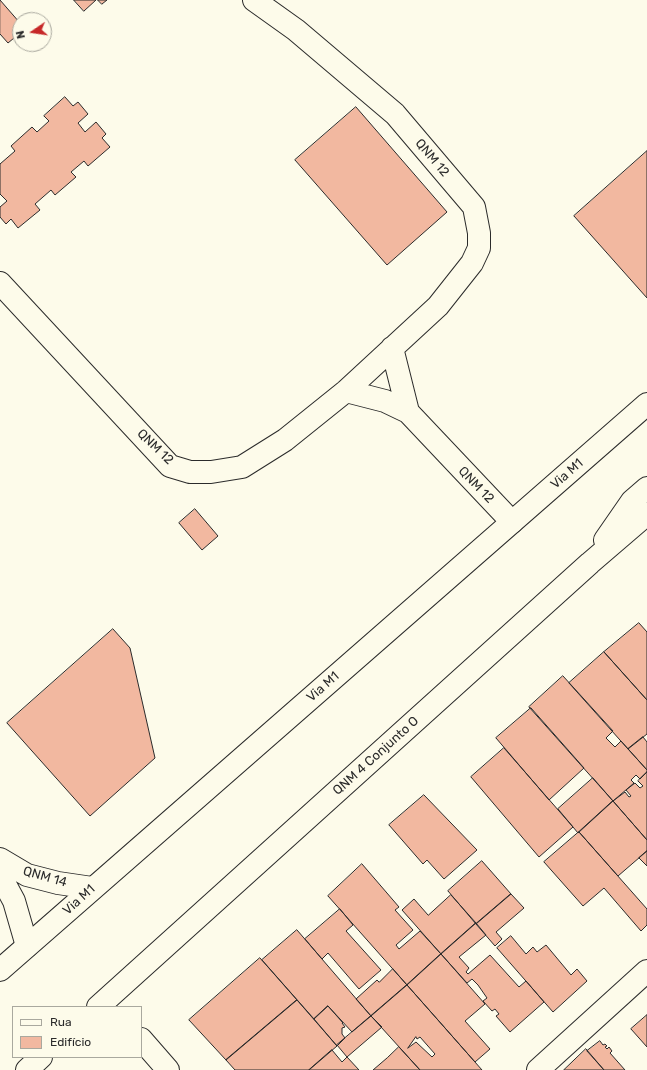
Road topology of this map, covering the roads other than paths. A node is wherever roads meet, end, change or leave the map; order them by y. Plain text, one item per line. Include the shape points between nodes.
1 (254, 0) edge
2 (0, 283) edge
3 (392, 348) junction
4 (346, 391) junction
5 (647, 404) edge
6 (408, 412) junction
7 (647, 488) edge
8 (647, 514) edge
9 (512, 522) junction
10 (590, 562) junction
11 (0, 859) edge
12 (0, 875) edge
13 (92, 888) junction
14 (27, 946) junction
15 (0, 970) edge
16 (647, 971) edge
17 (105, 1005) edge
18 (142, 1040) edge
19 (40, 1058) edge
20 (27, 1070) edge
21 (168, 1070) edge
22 (538, 1070) edge

1 - 3 main road, QNM 12 via 296,30 395,114 474,207 480,233 479,248 472,263 438,306
2 - 4 main road, QNM 12 via 170,466 190,472 242,468 285,440
3 - 4 main road, QNM 12
3 - 6 main road, QNM 12
4 - 6 main road, QNM 12 via 385,401
5 - 9 main road, Via M1
6 - 9 main road, QNM 12
7 - 10 main road via 632,501
8 - 10 main road, QNM 4 Conjunto O
9 - 13 main road, Via M1
10 - 17 main road, QNM 4 Conjunto O
11 - 13 main road, QNM 14 via 27,875
12 - 14 main road, QNM 14 via 14,901
13 - 14 main road, Via M1
14 - 15 main road, Via M1
16 - 22 main road
18 - 21 main road
19 - 20 main road

